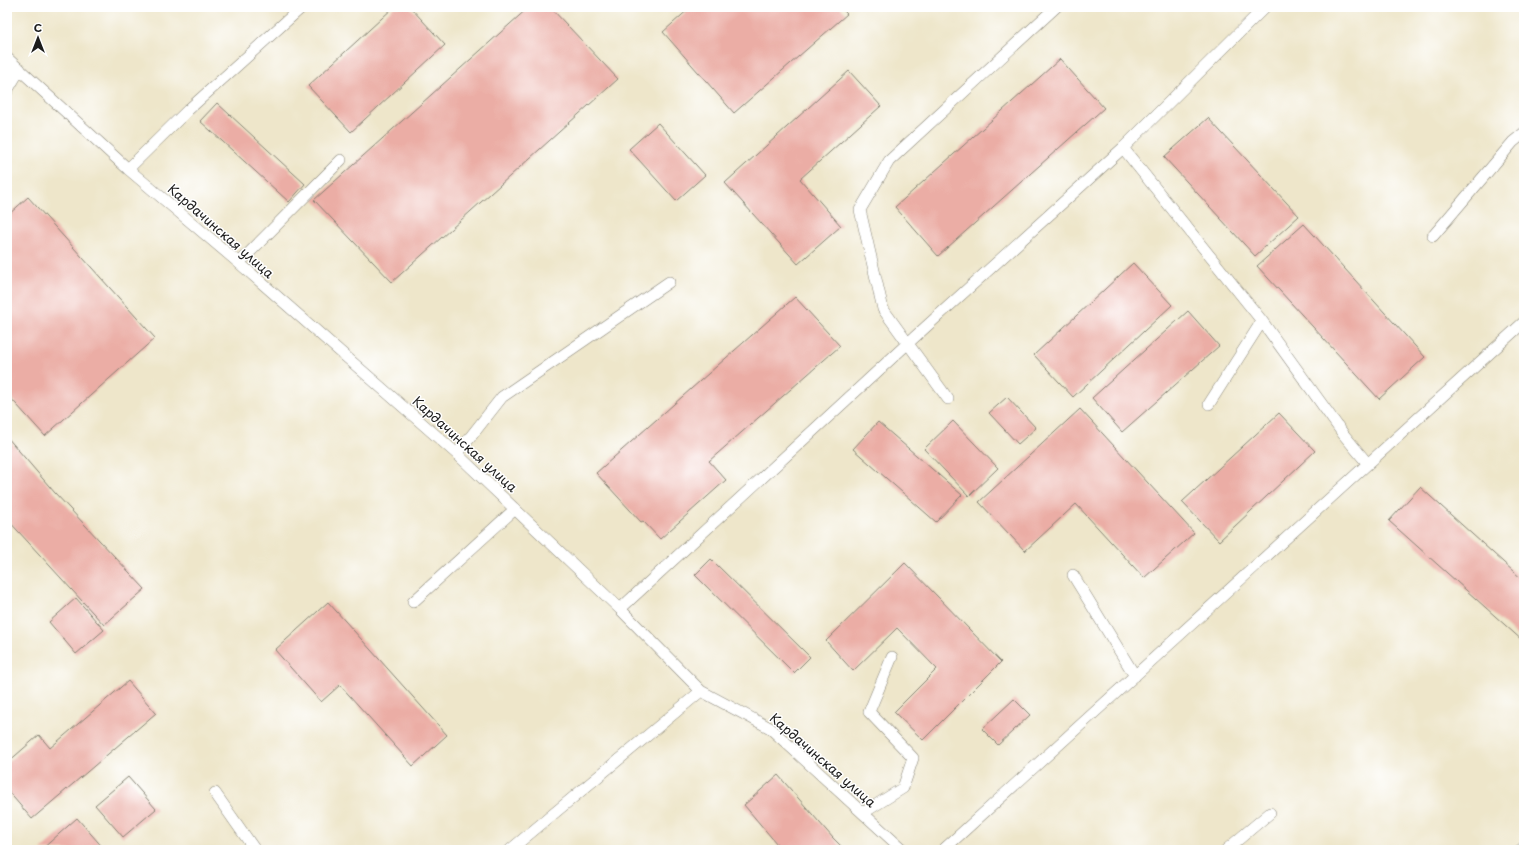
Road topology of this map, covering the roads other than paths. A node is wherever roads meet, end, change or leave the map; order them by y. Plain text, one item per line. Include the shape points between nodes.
1 (302, 7) edge
2 (1056, 7) edge
3 (1265, 7) edge
4 (7, 58) edge
5 (20, 69) junction
6 (7, 91) edge
7 (1524, 133) edge
8 (1123, 148) junction
9 (340, 160) dead end
10 (128, 169) junction
11 (1433, 236) dead end
12 (239, 263) junction
13 (669, 282) dead end
14 (1262, 321) junction
15 (1524, 322) edge
16 (907, 344) junction
17 (948, 400) dead end
18 (1209, 404) dead end
19 (457, 454) junction
20 (1368, 464) junction
21 (515, 509) junction
22 (1073, 574) dead end
23 (414, 602) dead end
24 (620, 609) junction
25 (892, 657) dead end
26 (1135, 676) junction
27 (701, 691) junction
28 (214, 793) dead end
29 (863, 812) junction
30 (1270, 813) dead end
31 (1524, 847) edge
32 (255, 850) edge
33 (510, 850) edge
34 (903, 850) edge
35 (944, 850) edge
36 (1226, 850) edge
37 (1521, 850) edge

1 - 10 lane via 188,110
2 - 16 lane via 889,161 860,210 883,309
3 - 8 lane
4 - 5 lane, Кардачинская улица
5 - 6 lane
5 - 10 lane, Кардачинская улица
7 - 11 lane via 1513,142
8 - 14 lane
8 - 16 lane
9 - 12 lane
10 - 12 lane, Кардачинская улица
12 - 19 lane, Кардачинская улица
13 - 19 lane via 502,398
14 - 18 lane
14 - 20 lane via 1344,435
15 - 20 lane
16 - 17 lane
16 - 24 lane
19 - 21 lane, Кардачинская улица
20 - 26 lane
21 - 23 lane
21 - 24 lane, Кардачинская улица
22 - 26 lane
24 - 27 lane, Кардачинская улица
25 - 29 lane via 869,712 913,758 904,788
26 - 35 lane
27 - 29 lane, Кардачинская улица via 770,728
27 - 33 lane
28 - 32 lane
29 - 34 lane, Кардачинская улица
30 - 36 lane
31 - 37 lane

